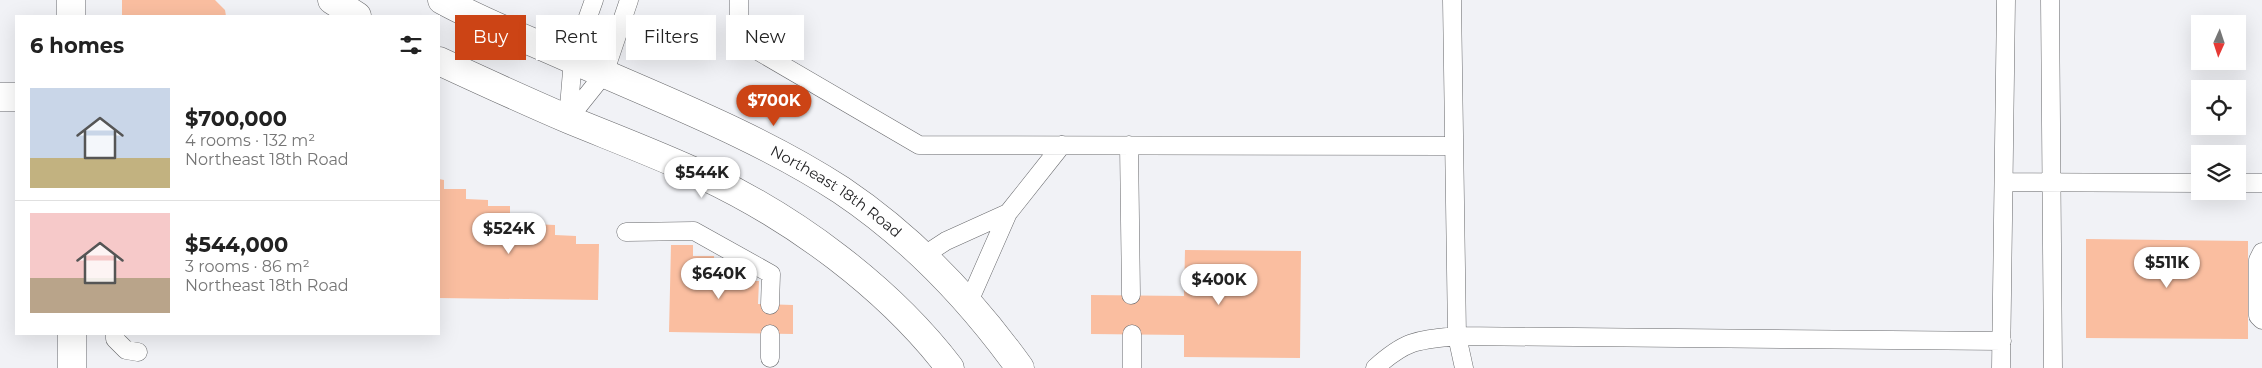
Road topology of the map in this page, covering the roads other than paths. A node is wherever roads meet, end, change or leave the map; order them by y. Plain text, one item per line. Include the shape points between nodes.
1 (71, 0) edge
2 (332, 0) edge
3 (442, 0) edge
4 (594, 0) edge
5 (629, 0) edge
6 (739, 0) edge
7 (1452, 0) edge
8 (2006, 0) edge
9 (2050, 0) edge
10 (71, 15) edge
11 (355, 15) edge
12 (589, 15) edge
13 (536, 43) edge
14 (573, 60) joint
15 (440, 61) edge
16 (604, 74) junction
17 (0, 97) edge
18 (15, 98) edge
19 (568, 119) junction
20 (1062, 145) junction
21 (1129, 145) junction
22 (1454, 146) junction
23 (2004, 182) junction
24 (2051, 182) junction
25 (2191, 183) edge
26 (2246, 183) edge
27 (2262, 183) edge
28 (1008, 213) junction
29 (626, 232) dead end
30 (2262, 252) edge
31 (923, 256) junction
32 (1131, 295) dead end
33 (770, 304) dead end
34 (968, 304) junction
35 (2262, 320) edge
36 (770, 334) dead end
37 (1132, 334) dead end
38 (72, 335) edge
39 (115, 335) edge
40 (1457, 336) junction
41 (2002, 341) junction
42 (138, 352) dead end
43 (770, 358) dead end
44 (72, 368) edge
45 (950, 368) edge
46 (1020, 368) edge
47 (1132, 368) edge
48 (1375, 368) edge
49 (1464, 368) edge
50 (2001, 368) edge
51 (2053, 368) edge

1 - 10 street
2 - 11 street
3 - 13 street, Northeast 18th Road
4 - 12 lane
5 - 16 lane
6 - 20 lane via 739,40 919,144
7 - 22 lane
8 - 23 lane
9 - 24 lane
14 - 16 street, Northeast 18th Road
14 - 19 lane
15 - 19 street
16 - 19 lane
16 - 31 street, Northeast 18th Road via 772,150 811,172 874,215
17 - 18 street
19 - 45 street via 702,175 791,225 861,276
20 - 21 lane
20 - 28 lane
21 - 22 lane
21 - 32 lane
22 - 40 lane
23 - 24 lane
23 - 41 lane
24 - 25 lane
24 - 51 lane
26 - 27 lane
28 - 31 lane
28 - 34 lane
29 - 33 lane via 694,232 771,274
30 - 35 lane via 2258,260 2258,316
31 - 34 street, Northeast 18th Road
34 - 46 street, Northeast 18th Road
36 - 43 lane
37 - 47 lane
38 - 44 street
39 - 42 lane via 126,350
40 - 41 lane
40 - 48 lane via 1416,340 1392,353
40 - 49 lane
41 - 50 lane

